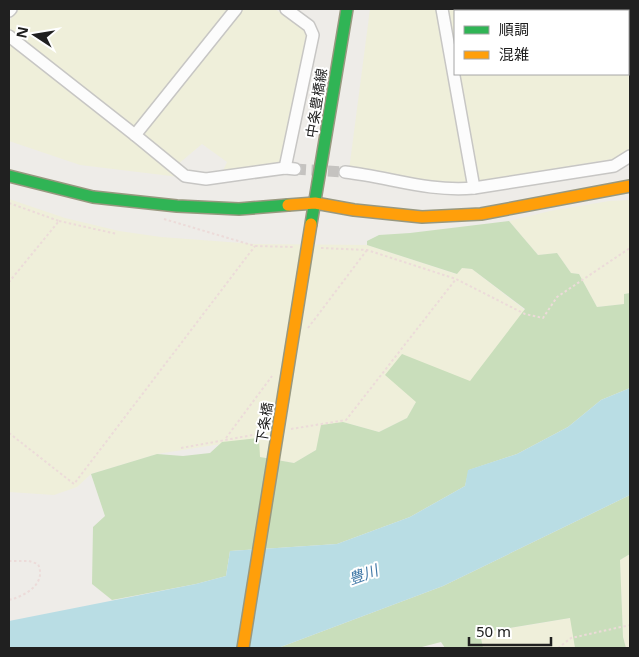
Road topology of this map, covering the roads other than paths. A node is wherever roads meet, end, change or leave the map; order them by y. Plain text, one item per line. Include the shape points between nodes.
1 (236, 9) edge
2 (286, 9) edge
3 (347, 9) edge
4 (442, 9) edge
5 (9, 36) edge
6 (135, 135) junction
7 (630, 156) edge
8 (345, 172) tunnel mouth
9 (9, 176) edge
10 (630, 186) edge
11 (474, 188) junction
12 (315, 203) junction
13 (243, 648) edge

1 - 6 street
2 - 6 street via 309,26 313,35 290,169 206,179 185,176
3 - 12 main road, 中条豊橋線
4 - 11 street
5 - 6 street
7 - 11 street via 614,166
8 - 11 street via 416,186
9 - 12 main road via 93,196 177,206 239,209
10 - 12 main road via 481,214 422,217
12 - 13 main road, 下条橋, bridge

